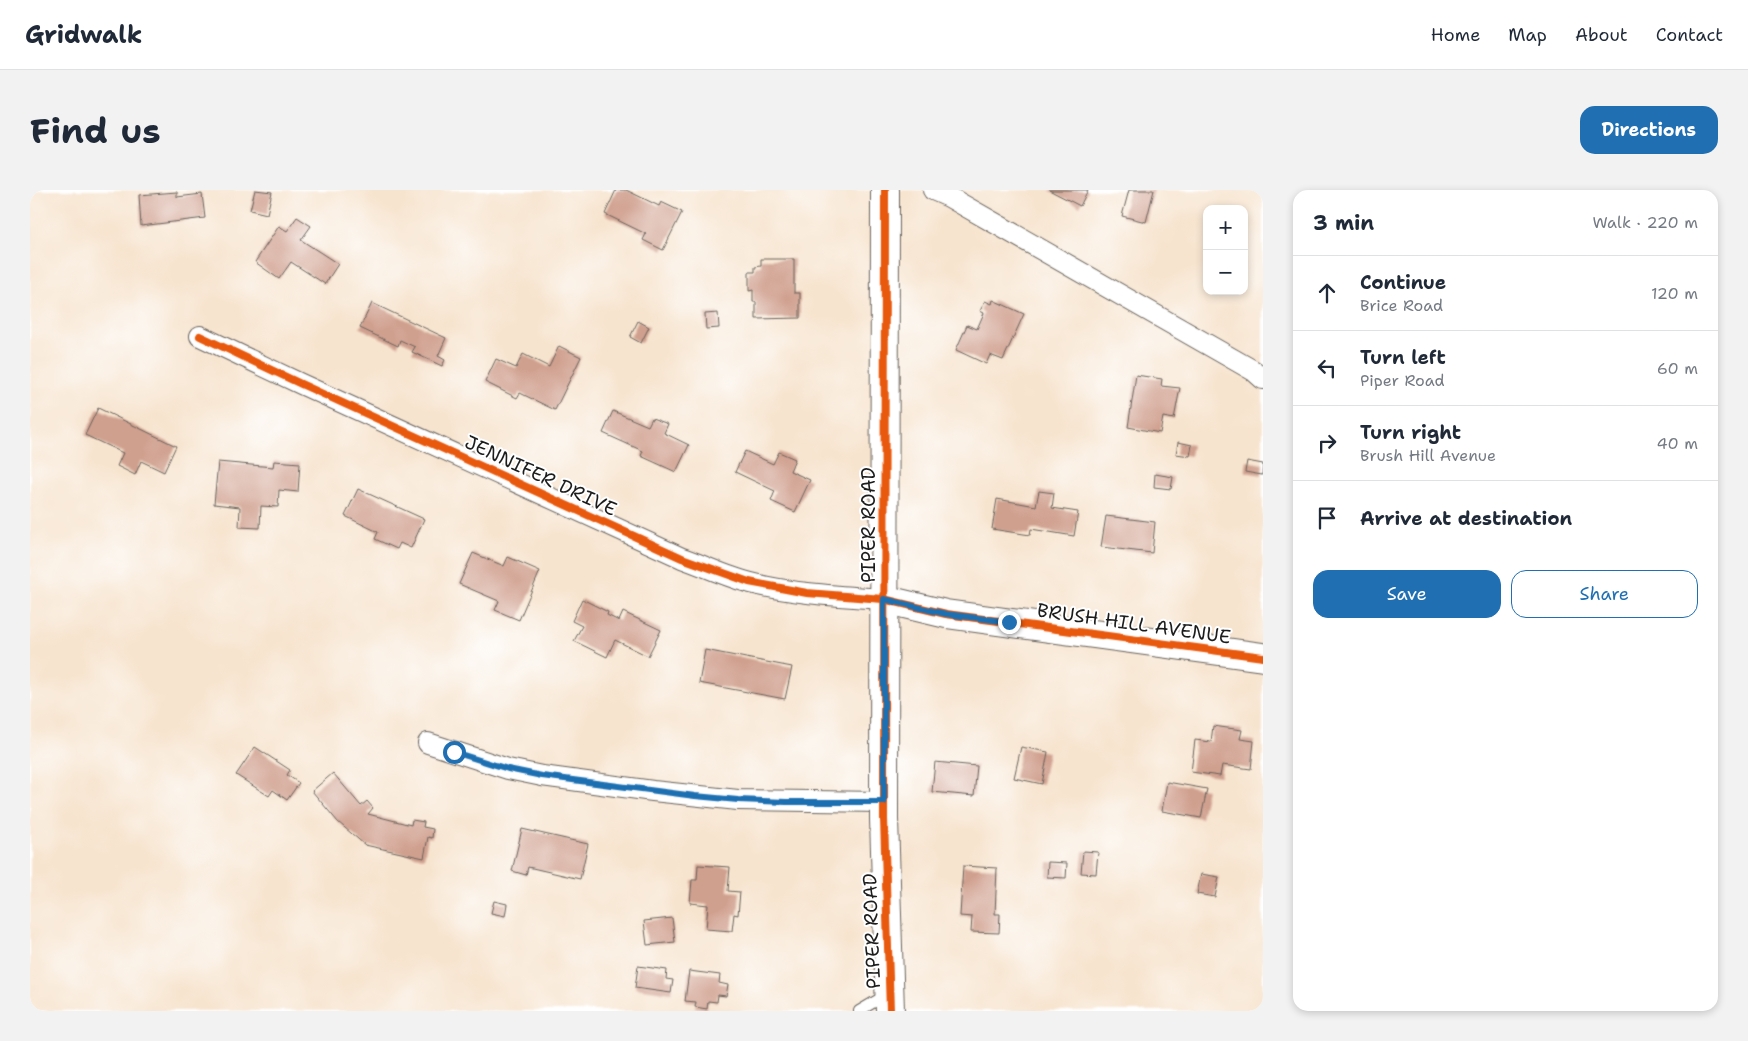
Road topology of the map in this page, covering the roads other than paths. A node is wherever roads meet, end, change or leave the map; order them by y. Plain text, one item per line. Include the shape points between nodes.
1 (885, 190) edge
2 (933, 190) edge
3 (200, 336) dead end
4 (1263, 378) edge
5 (884, 599) junction
6 (1263, 656) edge
7 (428, 743) dead end
8 (884, 802) junction
9 (890, 1002) edge
10 (859, 1011) edge

1 - 5 street, PIPER ROAD
2 - 4 street
3 - 5 street, JENNIFER DRIVE via 674,554 727,575 788,590
5 - 6 street, BRUSH HILL AVENUE via 946,614
5 - 8 street, PIPER ROAD
7 - 8 street via 525,772 653,791 738,800
8 - 9 street, PIPER ROAD
9 - 10 lane

